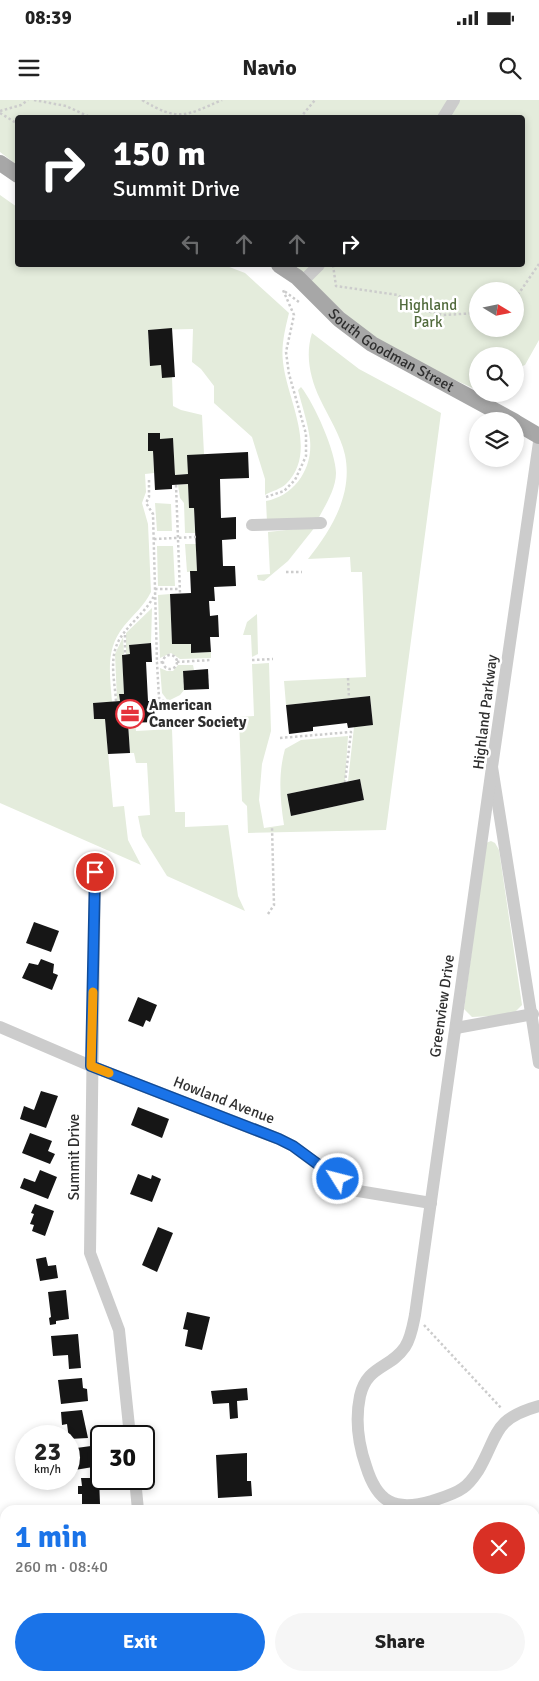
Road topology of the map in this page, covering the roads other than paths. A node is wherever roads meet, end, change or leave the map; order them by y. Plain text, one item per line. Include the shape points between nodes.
1 (454, 100) edge
2 (445, 115) edge
3 (0, 162) edge
4 (15, 173) edge
5 (282, 267) edge
6 (317, 267) edge
7 (302, 282) junction
8 (496, 412) edge
9 (524, 428) edge
10 (539, 436) edge
11 (539, 442) edge
12 (320, 523) dead end
13 (252, 525) dead end
14 (492, 767) junction
15 (95, 872) dead end
16 (533, 1014) junction
17 (0, 1027) edge
18 (456, 1028) junction
19 (539, 1063) edge
20 (91, 1066) junction
21 (431, 1203) junction
22 (539, 1406) edge
23 (129, 1425) edge
24 (136, 1490) edge
25 (138, 1505) edge

1 - 2 street
3 - 4 main road
5 - 7 main road, South Goodman Street
6 - 7 street
7 - 8 main road, South Goodman Street via 372,344
9 - 10 main road, South Goodman Street
11 - 14 street, Highland Parkway
12 - 13 street
14 - 16 street, Highland Parkway
14 - 18 street, Greenview Drive
15 - 20 street, Summit Drive
16 - 18 street
16 - 19 street, Highland Parkway
17 - 20 street, Howland Avenue
18 - 21 street, Greenview Drive
20 - 21 street, Howland Avenue via 279,1139 352,1190
20 - 23 street, Summit Drive via 90,1253 119,1330
21 - 22 street, Greenview Drive via 415,1315 405,1347 373,1370 364,1382 360,1397 358,1443 372,1486 380,1495 397,1504 410,1505 431,1501 463,1488 483,1462 498,1429 509,1417
24 - 25 street

